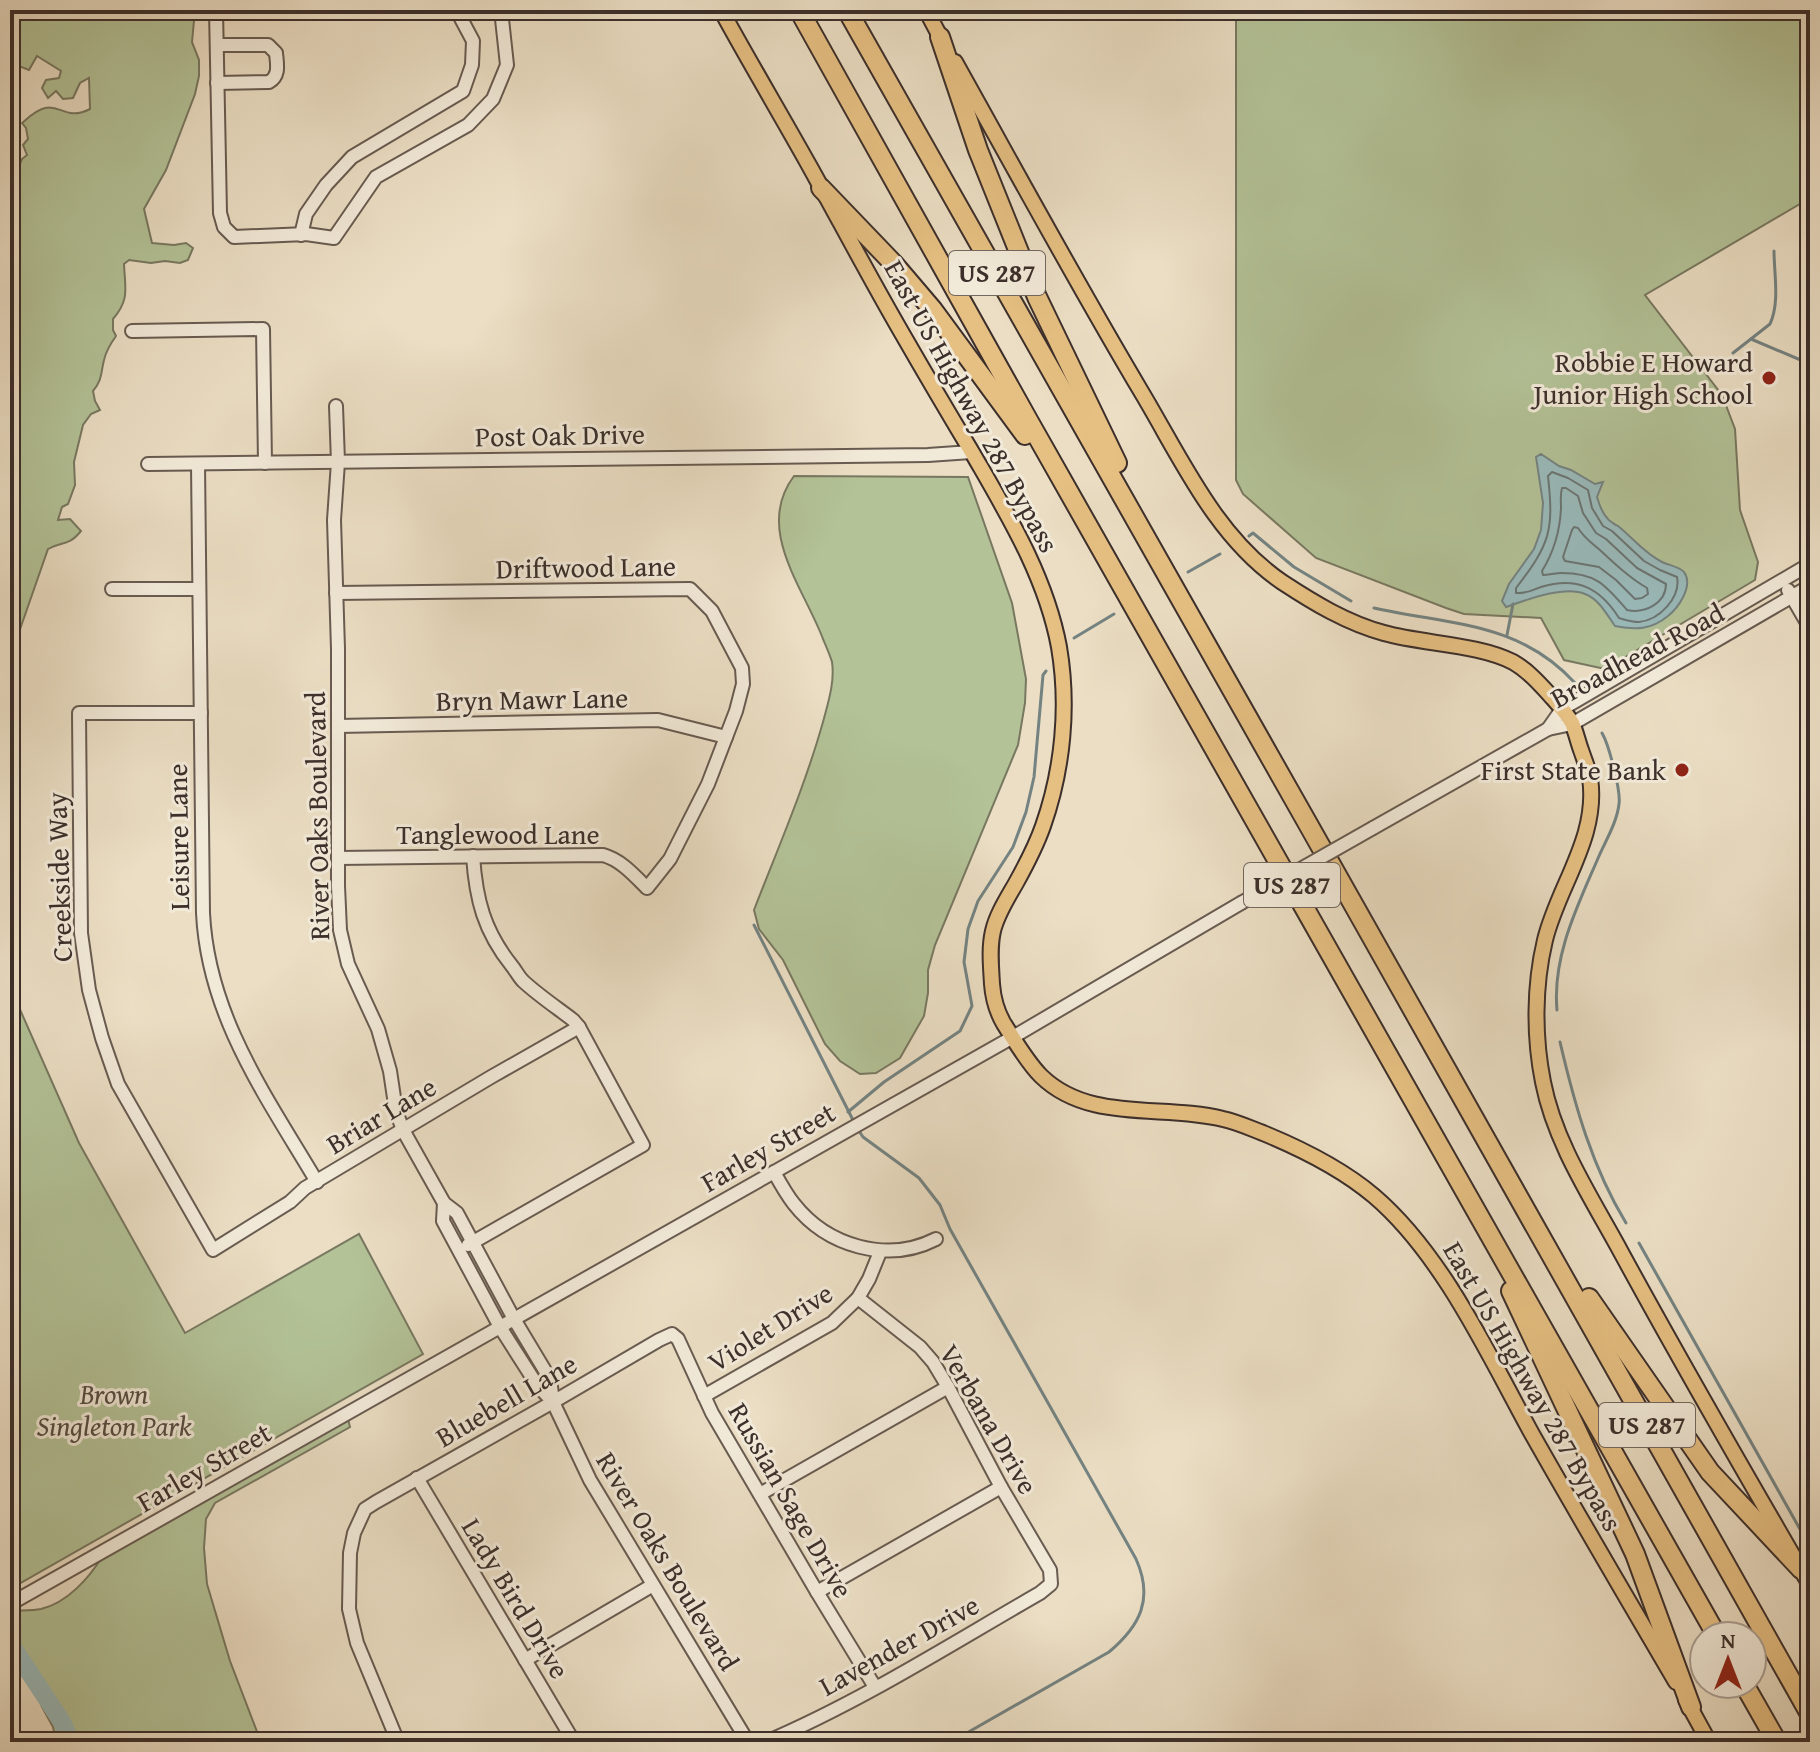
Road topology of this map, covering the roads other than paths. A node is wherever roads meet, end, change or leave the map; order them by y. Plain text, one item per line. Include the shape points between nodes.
1 (216, 10) edge
2 (459, 10) edge
3 (473, 10) edge
4 (501, 10) edge
5 (721, 10) edge
6 (799, 10) edge
7 (847, 10) edge
8 (926, 10) edge
9 (940, 37) junction
10 (217, 45) junction
11 (217, 83) junction
12 (821, 188) junction
13 (301, 235) junction
14 (132, 331) dead end
15 (336, 406) dead end
16 (971, 452) junction
17 (338, 462) junction
18 (265, 463) junction
19 (148, 464) dead end
20 (198, 464) junction
21 (1081, 512) junction
22 (1145, 537) junction
23 (1810, 564) edge
24 (1783, 580) junction
25 (1810, 586) edge
26 (112, 589) dead end
27 (199, 589) junction
28 (336, 593) junction
29 (1792, 597) junction
30 (1810, 628) edge
31 (1562, 709) junction
32 (201, 713) junction
33 (1572, 724) junction
34 (338, 726) junction
35 (1548, 729) junction
36 (726, 737) junction
37 (473, 856) junction
38 (338, 858) junction
39 (647, 888) joint
40 (579, 1027) junction
41 (1013, 1037) junction
42 (403, 1130) junction
43 (1485, 1136) junction
44 (774, 1172) junction
45 (317, 1182) junction
46 (444, 1203) junction
47 (936, 1239) dead end
48 (473, 1242) junction
49 (458, 1249) junction
50 (213, 1250) joint
51 (880, 1252) junction
52 (1503, 1257) junction
53 (858, 1298) junction
54 (514, 1319) junction
55 (500, 1327) junction
56 (672, 1334) joint
57 (948, 1387) junction
58 (704, 1396) junction
59 (553, 1402) junction
60 (417, 1478) junction
61 (1001, 1487) junction
62 (760, 1494) junction
63 (1806, 1577) edge
64 (1051, 1584) joint
65 (653, 1585) junction
66 (817, 1592) junction
67 (10, 1604) edge
68 (1708, 1620) edge
69 (525, 1660) junction
70 (875, 1687) junction
71 (1753, 1700) edge
72 (1691, 1707) junction
73 (1810, 1714) edge
74 (398, 1742) edge
75 (574, 1742) edge
76 (748, 1742) edge
77 (766, 1742) edge
78 (1709, 1742) edge
79 (1777, 1742) edge

1 - 10 street
2 - 3 street
2 - 13 street via 473,41 463,91 352,157 306,214
4 - 13 street via 507,65 493,99 468,125 376,177 334,238
5 - 12 main road, East US Highway 287 Bypass
6 - 21 highway, US 287
7 - 22 highway, US 287
8 - 9 main road
9 - 22 highway via 1037,297 1139,509
9 - 31 main road via 1222,526 1268,572 1329,612 1382,633 1512,661
10 - 11 street
10 - 11 street via 268,45 276,53 277,74 269,82
11 - 13 street via 224,227 234,237
12 - 16 main road, East US Highway 287 Bypass
12 - 21 highway via 933,310
14 - 18 street via 263,329
15 - 17 street, River Oaks Boulevard
16 - 17 street, Post Oak Drive
16 - 41 main road, East US Highway 287 Bypass via 1034,568 1048,603 1062,669 1063,736 1045,822 992,935 993,997
17 - 18 street, Post Oak Drive
17 - 28 street, River Oaks Boulevard
18 - 20 street, Post Oak Drive
19 - 20 street, Post Oak Drive
20 - 27 street, Leisure Lane
21 - 52 highway, US 287
22 - 43 highway, US 287
23 - 24 street, Broadhead Road
24 - 29 street
24 - 31 street, Broadhead Road
25 - 29 street, Broadhead Road
26 - 27 street
27 - 32 street, Leisure Lane
28 - 34 street, River Oaks Boulevard
28 - 36 street, Driftwood Lane via 690,589 712,611 742,668 740,699
29 - 30 street
29 - 33 street, Broadhead Road
31 - 33 main road
31 - 35 street, Broadhead Road
32 - 45 street, Leisure Lane via 208,960 240,1049
32 - 50 street, Creekside Way via 79,713 81,933 89,990 118,1084
33 - 35 street, Broadhead Road
33 - 63 main road via 1590,776 1591,801 1582,847 1550,922 1541,960 1537,1026 1547,1099 1567,1152 1608,1229
34 - 36 street, Bryn Mawr Lane via 658,720
34 - 38 street, River Oaks Boulevard
35 - 41 street, Farley Street, bridge
36 - 39 street, Driftwood Lane via 670,859
37 - 38 street, Tanglewood Lane
37 - 39 street, Tanglewood Lane via 603,855
37 - 40 street via 480,908 502,955
38 - 42 street, River Oaks Boulevard via 344,952 378,1029
40 - 42 street, Briar Lane
40 - 48 street via 643,1145
41 - 44 street, Farley Street
41 - 72 main road, East US Highway 287 Bypass via 1036,1072 1072,1099 1228,1119 1298,1147 1396,1216 1454,1295
42 - 45 street, Briar Lane
42 - 46 street, River Oaks Boulevard
43 - 63 highway via 1501,1150 1583,1291 1710,1472
43 - 73 highway, US 287
44 - 51 street via 795,1207 813,1224 832,1237
44 - 54 street, Farley Street
45 - 50 street, Briar Lane
46 - 48 street, River Oaks Boulevard via 457,1213
46 - 49 street, River Oaks Boulevard via 443,1221
47 - 51 street
48 - 49 street
48 - 54 street, River Oaks Boulevard
49 - 55 street, River Oaks Boulevard
51 - 53 street, Violet Drive
52 - 68 highway, US 287
52 - 72 highway via 1515,1301 1635,1554
53 - 57 street, Verbana Drive via 920,1347
53 - 58 street, Violet Drive via 832,1323
54 - 55 street, Farley Street
54 - 59 street, River Oaks Boulevard via 550,1379
55 - 59 street, River Oaks Boulevard
55 - 67 street, Farley Street
56 - 58 street, Russian Sage Drive
56 - 59 street, Bluebell Lane
57 - 61 street, Verbana Drive
57 - 62 street
58 - 62 street, Russian Sage Drive
59 - 60 street, Bluebell Lane
59 - 65 street, River Oaks Boulevard via 590,1480
60 - 69 street, Lady Bird Drive
60 - 74 street, Bluebell Lane via 365,1509 350,1553 349,1609 357,1643
61 - 64 street, Verbana Drive via 1050,1570
61 - 66 street
62 - 66 street, Russian Sage Drive
64 - 70 street, Lavender Drive
65 - 69 street
65 - 76 street, River Oaks Boulevard
66 - 70 street, Russian Sage Drive
69 - 75 street, Lady Bird Drive
70 - 77 street, Lavender Drive
71 - 79 highway
72 - 78 main road, East US Highway 287 Bypass

